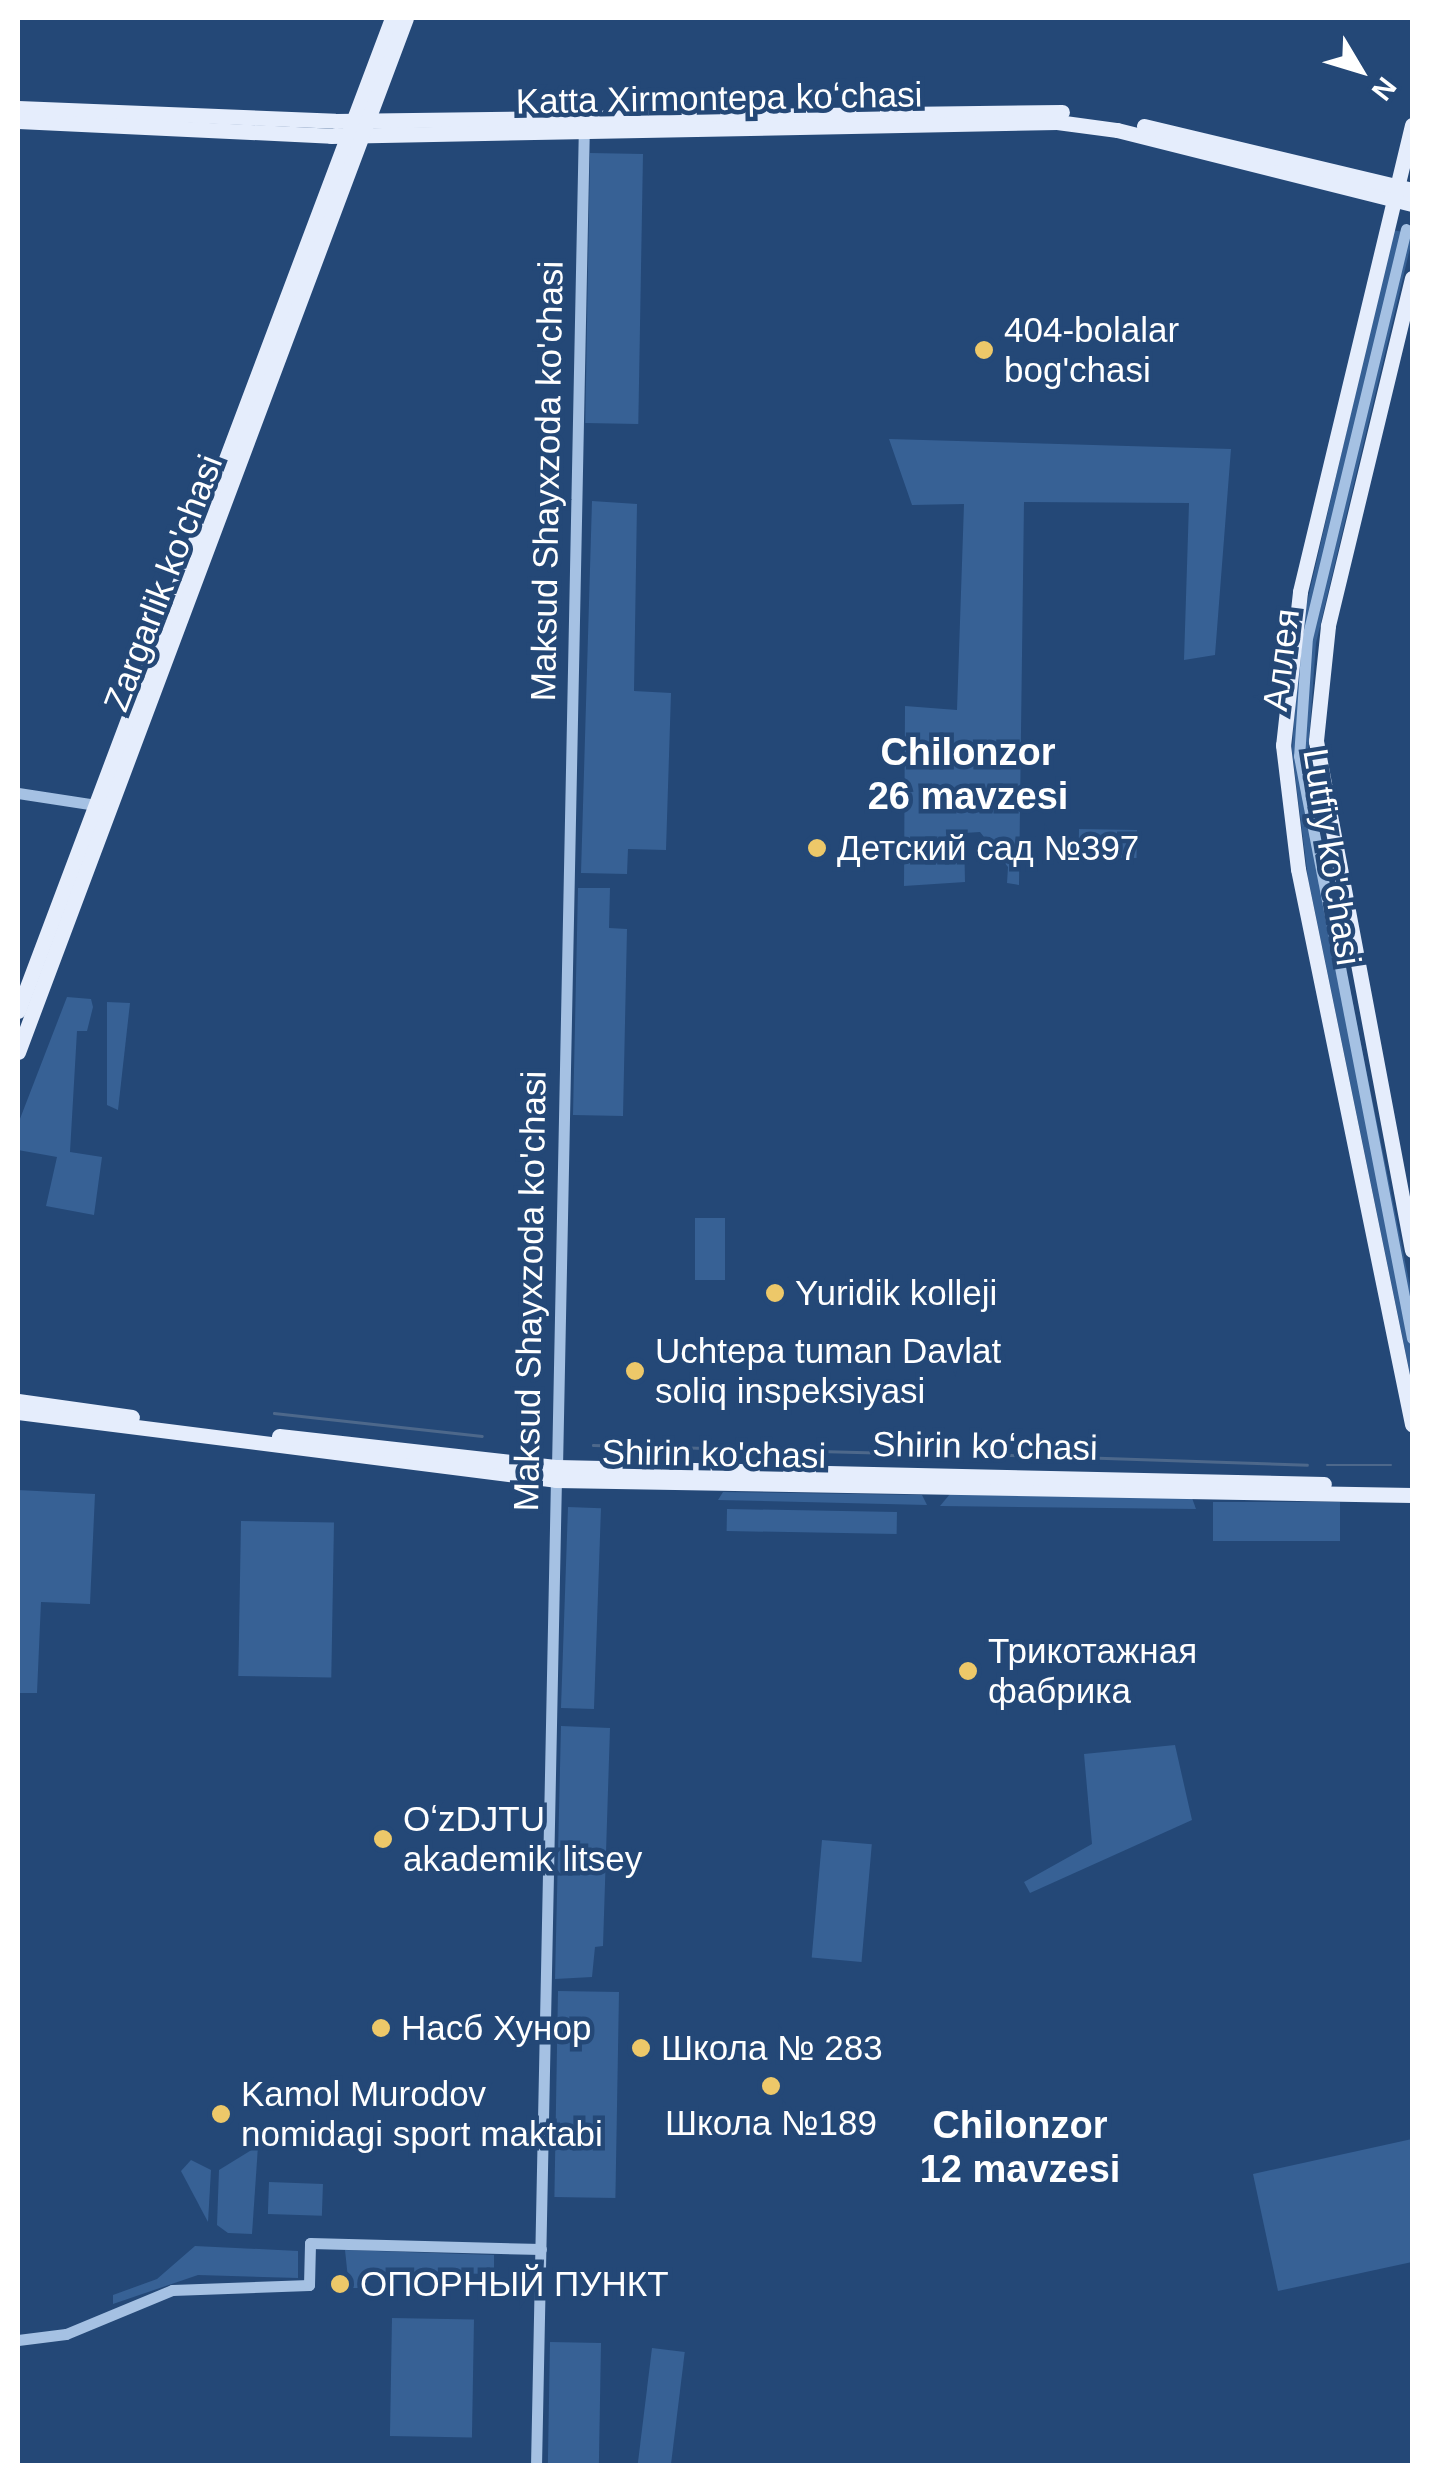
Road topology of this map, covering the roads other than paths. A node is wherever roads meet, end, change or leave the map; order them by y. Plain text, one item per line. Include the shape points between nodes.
1 (392, 18) edge
2 (406, 18) edge
3 (18, 108) edge
4 (18, 122) edge
5 (584, 124) junction
6 (1412, 125) edge
7 (362, 128) junction
8 (1402, 192) edge
9 (1412, 204) edge
10 (1406, 229) dead end
11 (1412, 278) edge
12 (18, 793) edge
13 (96, 805) junction
14 (18, 1012) edge
15 (18, 1052) edge
16 (1412, 1250) edge
17 (1412, 1338) edge
18 (18, 1401) edge
19 (18, 1412) edge
20 (1412, 1424) edge
21 (556, 1474) junction
22 (1151, 1486) junction
23 (1412, 1486) edge
24 (1412, 1495) edge
25 (540, 2249) junction
26 (18, 2340) edge
27 (536, 2466) edge

1 - 7 main road, Zargarlik ko'chasi
2 - 7 main road, Zargarlik ko'chasi
3 - 7 main road, Katta Xirmontepa koʻchasi
4 - 7 main road, Katta Xirmontepa koʻchasi
5 - 7 main road, Katta Xirmontepa koʻchasi
5 - 8 main road, Katta Xirmontepa koʻchasi via 1057,112
5 - 21 street, Maksud Shayxzoda ko'chasi
6 - 8 main road, Lutfiy ko'chasi
7 - 13 main road, Zargarlik ko'chasi
7 - 15 main road, Zargarlik ko'chasi
8 - 9 main road, Katta Xirmontepa koʻchasi
8 - 20 main road, Lutfiy ko'chasi via 1300,592 1283,745 1298,870
10 - 17 street, Аллея via 1308,637 1299,756
11 - 16 main road, Lutfiy ko'chasi via 1328,626 1316,741
12 - 13 street
13 - 14 main road, Zargarlik ko'chasi
18 - 21 main road, Shirin ko'chasi
19 - 21 main road, Shirin ko'chasi
21 - 22 main road, Shirin ko'chasi
21 - 25 street, Maksud Shayxzoda ko'chasi
22 - 23 main road
22 - 24 main road, Shirin ko'chasi
25 - 26 street via 310,2243 310,2285 172,2290 66,2334
25 - 27 street, Maksud Shayxzoda ko'chasi

